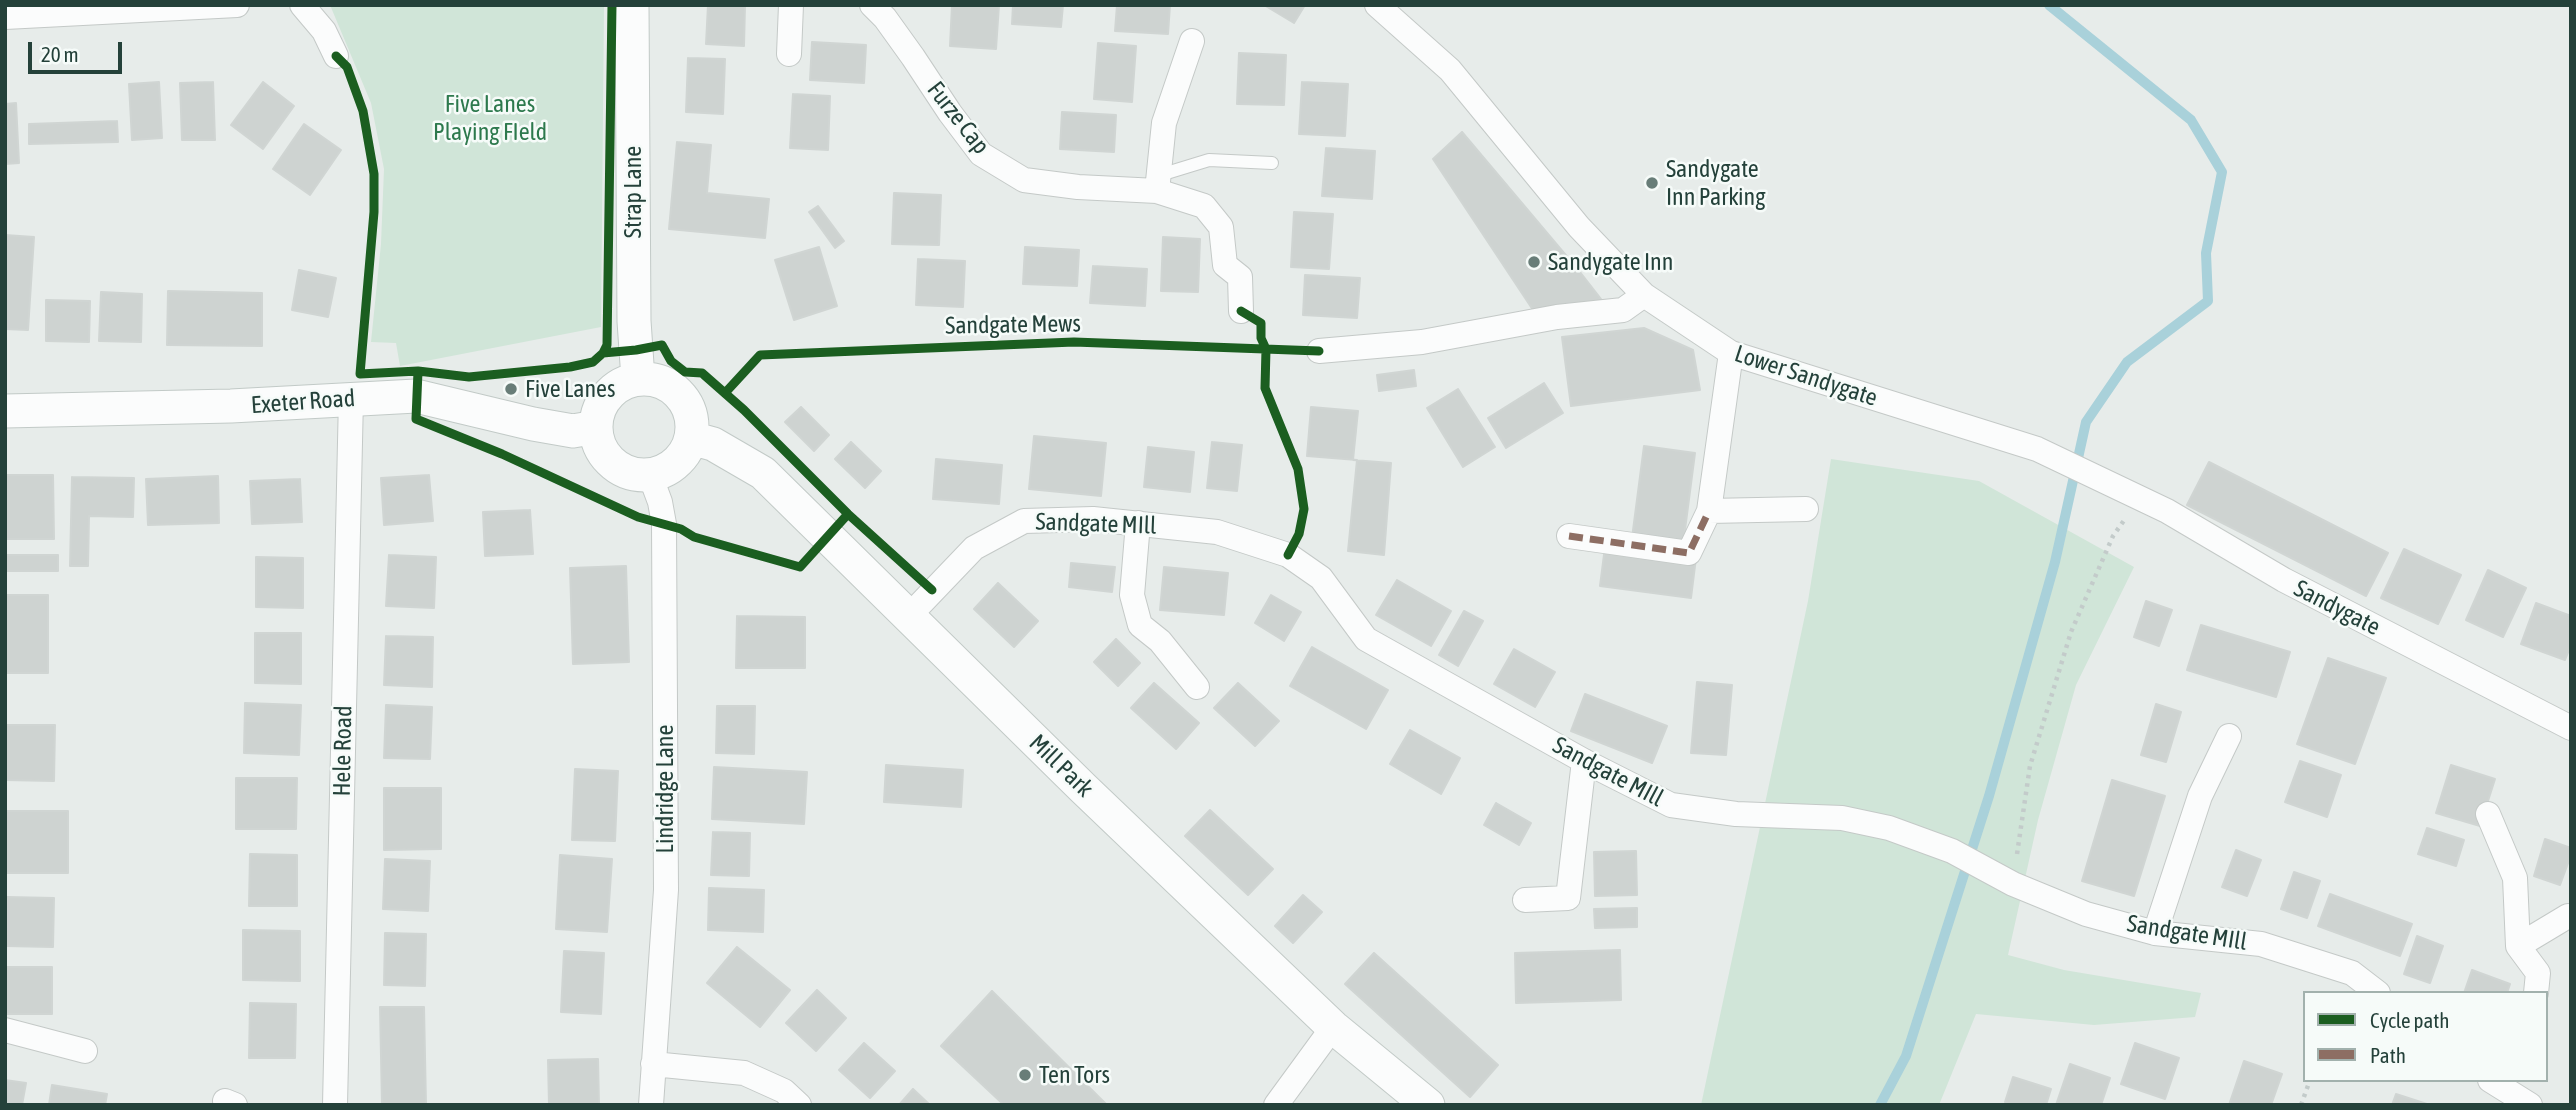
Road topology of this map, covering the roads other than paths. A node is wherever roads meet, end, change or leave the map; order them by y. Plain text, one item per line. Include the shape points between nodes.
1 (237, 5) edge
2 (302, 5) edge
3 (632, 5) edge
4 (791, 5) edge
5 (872, 5) edge
6 (1377, 5) edge
7 (5, 17) edge
8 (1192, 41) dead end
9 (789, 54) dead end
10 (336, 56) dead end
11 (1272, 163) dead end
12 (1158, 183) junction
13 (1644, 295) junction
14 (1241, 311) dead end
15 (1319, 351) dead end
16 (1731, 353) junction
17 (638, 379) junction
18 (351, 398) junction
19 (5, 411) edge
20 (596, 427) junction
21 (691, 438) junction
22 (650, 475) junction
23 (2105, 483) joint
24 (1806, 509) dead end
25 (1709, 511) junction
26 (1138, 523) junction
27 (1569, 537) dead end
28 (908, 617) junction
29 (1196, 687) dead end
30 (2571, 728) edge
31 (2229, 736) dead end
32 (1584, 761) junction
33 (2488, 814) dead end
34 (1525, 900) dead end
35 (2568, 916) dead end
36 (2155, 933) junction
37 (2518, 946) junction
38 (2375, 991) edge
39 (2536, 991) edge
40 (1333, 1027) junction
41 (5, 1030) edge
42 (85, 1051) dead end
43 (653, 1064) junction
44 (2502, 1083) edge
45 (335, 1105) edge
46 (650, 1105) edge
47 (799, 1105) edge
48 (1276, 1105) edge
49 (1428, 1105) edge
50 (2530, 1105) edge

1 - 7 street
2 - 10 street via 324,31
3 - 17 main road, Strap Lane
4 - 9 street
5 - 12 street, Furze Cap via 981,154 1024,180 1078,187
6 - 13 street, Lower Sandygate via 1450,70 1579,227
8 - 12 street via 1164,123
11 - 12 lane via 1209,160
12 - 14 street, Furze Cap via 1204,206 1221,227 1225,265 1240,277
13 - 15 street via 1623,310 1422,342
13 - 16 street, Lower Sandygate
16 - 23 street, Lower Sandygate via 2037,449
16 - 25 street
17 - 20 main road via 608,395
17 - 21 main road via 661,382 680,395 690,415
18 - 19 main road, Exeter Road
18 - 20 main road, Exeter Road via 416,396 573,431
18 - 45 street, Hele Road
20 - 22 main road via 608,459 627,472
21 - 22 main road via 680,459
21 - 28 main road, Mill Park via 713,444 763,473
22 - 43 street, Lindridge Lane via 664,524 666,890
23 - 30 street, Sandygate
24 - 25 street
25 - 27 street via 1689,553
26 - 28 street, Sandgate MIll via 1024,521 974,548
26 - 29 street via 1132,595 1140,625 1160,641
26 - 32 street, Sandgate MIll via 1217,532 1288,555 1321,578 1366,639
28 - 40 main road, Mill Park
31 - 36 street via 2200,796
32 - 34 street via 1568,898
32 - 36 street, Sandgate MIll via 1671,805 1735,814 1842,818 1889,828 1952,851 2013,884 2085,914
33 - 37 street via 2515,878
35 - 37 street
36 - 38 street, Sandgate MIll via 2261,944 2352,973
37 - 39 street via 2538,973
40 - 48 street
40 - 49 main road, Mill Park
41 - 42 street
43 - 46 street, Lindridge Lane
43 - 47 street via 744,1073 784,1091
44 - 50 street

